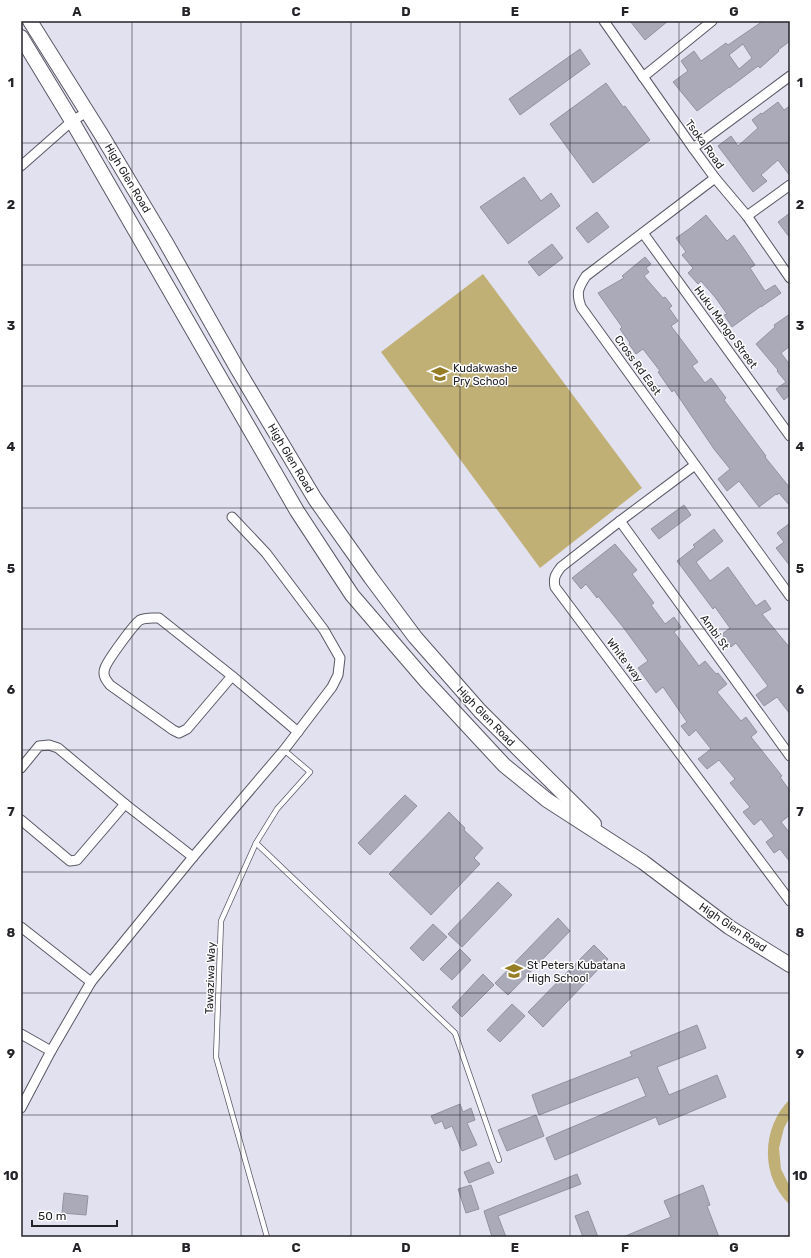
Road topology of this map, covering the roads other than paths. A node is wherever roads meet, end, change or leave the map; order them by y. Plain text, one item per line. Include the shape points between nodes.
1 (30, 21) edge
2 (604, 21) edge
3 (712, 21) edge
4 (21, 37) edge
5 (790, 76) edge
6 (643, 77) junction
7 (87, 112) junction
8 (72, 121) junction
9 (693, 148) junction
10 (21, 166) edge
11 (714, 178) junction
12 (790, 185) edge
13 (748, 216) junction
14 (643, 233) junction
15 (790, 278) edge
16 (790, 436) edge
17 (695, 466) junction
18 (232, 517) dead end
19 (620, 521) junction
20 (790, 596) edge
21 (232, 676) junction
22 (298, 732) junction
23 (284, 750) junction
24 (790, 756) edge
25 (21, 768) edge
26 (125, 804) junction
27 (21, 820) edge
28 (256, 843) junction
29 (618, 846) junction
30 (193, 857) junction
31 (790, 901) edge
32 (21, 927) edge
33 (790, 965) edge
34 (91, 982) junction
35 (21, 1034) edge
36 (51, 1051) junction
37 (21, 1108) edge
38 (499, 1160) dead end
39 (267, 1237) edge

1 - 7 main road, High Glen Road
2 - 6 street, Tsoka Road
3 - 6 street
4 - 8 main road, High Glen Road
5 - 9 street
6 - 9 street, Tsoka Road
7 - 8 street
7 - 29 main road, High Glen Road via 311,492 371,578 415,637 480,711
8 - 10 street
8 - 29 main road, High Glen Road via 297,511 352,595 426,681 504,765 547,800
9 - 11 street, Tsoka Road
11 - 13 street, Tsoka Road
11 - 14 street, Cross Rd East
12 - 13 street
13 - 15 street, Tsoka Road
14 - 16 street, Huku Mango Street
14 - 17 street, Cross Rd East via 586,276 578,288 578,298 581,307
17 - 19 street, White way
17 - 20 street, Cross Rd East
18 - 22 street via 266,553 324,630 340,658 338,675 332,687
19 - 24 street, Ambi St
19 - 31 street, White way via 562,567 554,576 555,587
21 - 21 street via 158,618 149,617 140,620 113,653 104,669 104,677 110,685 179,733 187,728
21 - 22 street
22 - 23 street
23 - 28 lane, Tawaziwa Way via 310,772 277,809
23 - 30 street
25 - 26 street via 39,746 49,744 58,748
26 - 27 street via 74,861 70,861
26 - 30 street
28 - 38 lane via 455,1032
28 - 39 lane, Tawaziwa Way via 221,921 216,1057
29 - 33 main road, High Glen Road via 729,926
30 - 34 street
32 - 34 street
34 - 36 street
35 - 36 street
36 - 37 street

